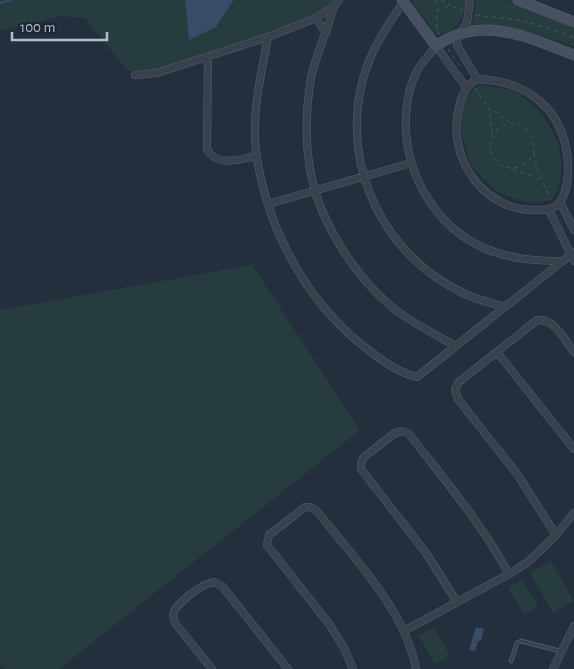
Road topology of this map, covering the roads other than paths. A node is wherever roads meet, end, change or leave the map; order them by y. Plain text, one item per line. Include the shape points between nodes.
1 (470, 0) edge
2 (518, 0) edge
3 (404, 1) edge
4 (336, 3) edge
5 (316, 18) junction
6 (574, 22) edge
7 (462, 32) junction
8 (326, 33) junction
9 (268, 37) junction
10 (436, 46) junction
11 (570, 53) edge
12 (208, 57) junction
13 (574, 61) edge
14 (135, 75) dead end
15 (477, 80) junction
16 (466, 88) junction
17 (256, 156) junction
18 (411, 164) junction
19 (364, 177) junction
20 (316, 190) junction
21 (560, 202) junction
22 (268, 204) junction
23 (549, 210) junction
24 (574, 230) edge
25 (573, 256) edge
26 (562, 261) junction
27 (505, 307) junction
28 (456, 346) junction
29 (497, 352) junction
30 (574, 352) edge
31 (574, 449) edge
32 (574, 513) edge
33 (556, 535) junction
34 (509, 574) junction
35 (457, 602) junction
36 (574, 626) edge
37 (404, 631) junction
38 (560, 651) junction
39 (511, 661) dead end
40 (212, 669) edge
41 (288, 669) edge
42 (353, 669) edge
43 (416, 669) edge
44 (553, 669) edge

1 - 7 street
2 - 6 street
3 - 10 street
3 - 19 street via 384,30 362,83 356,141
4 - 5 street
4 - 8 street
5 - 8 street
5 - 9 street
7 - 10 street
7 - 11 street via 489,30 519,34
7 - 15 street via 457,45
8 - 20 street via 312,77 308,104 306,139
9 - 12 street
9 - 17 street via 258,92
10 - 16 street
10 - 18 street via 417,71 407,99 405,128
11 - 13 street
12 - 14 street via 157,74
12 - 17 street via 207,149 220,161
15 - 16 street
15 - 21 street via 512,84 535,98 554,117 567,150 567,176
16 - 23 street via 456,116 456,132 460,154 470,174 479,186 504,204
17 - 22 street
18 - 19 street
18 - 26 street via 427,198 443,220 462,235 484,248 512,258
19 - 20 street
19 - 27 street via 381,218 409,255 426,270 465,294
20 - 22 street
20 - 28 street via 342,250 372,288 411,321
21 - 23 street
21 - 24 street
22 - 28 street via 297,271 313,295 353,339 404,374 417,377
23 - 25 street
25 - 26 street
26 - 27 street
27 - 28 street
29 - 30 street via 535,321 544,320 552,324
29 - 31 street
29 - 33 street via 459,382 455,392 518,474
32 - 33 street
33 - 34 street via 528,562
34 - 35 street
34 - 35 street via 473,516 409,434 396,433 364,457 361,463 363,472 426,553
35 - 37 street
36 - 38 street
37 - 42 street via 375,585 316,510 310,507 302,509 270,534 268,548 329,624
37 - 43 street
38 - 39 lane via 521,641 517,643
38 - 44 street
40 - 41 street via 175,623 174,612 178,604 207,584 216,582

